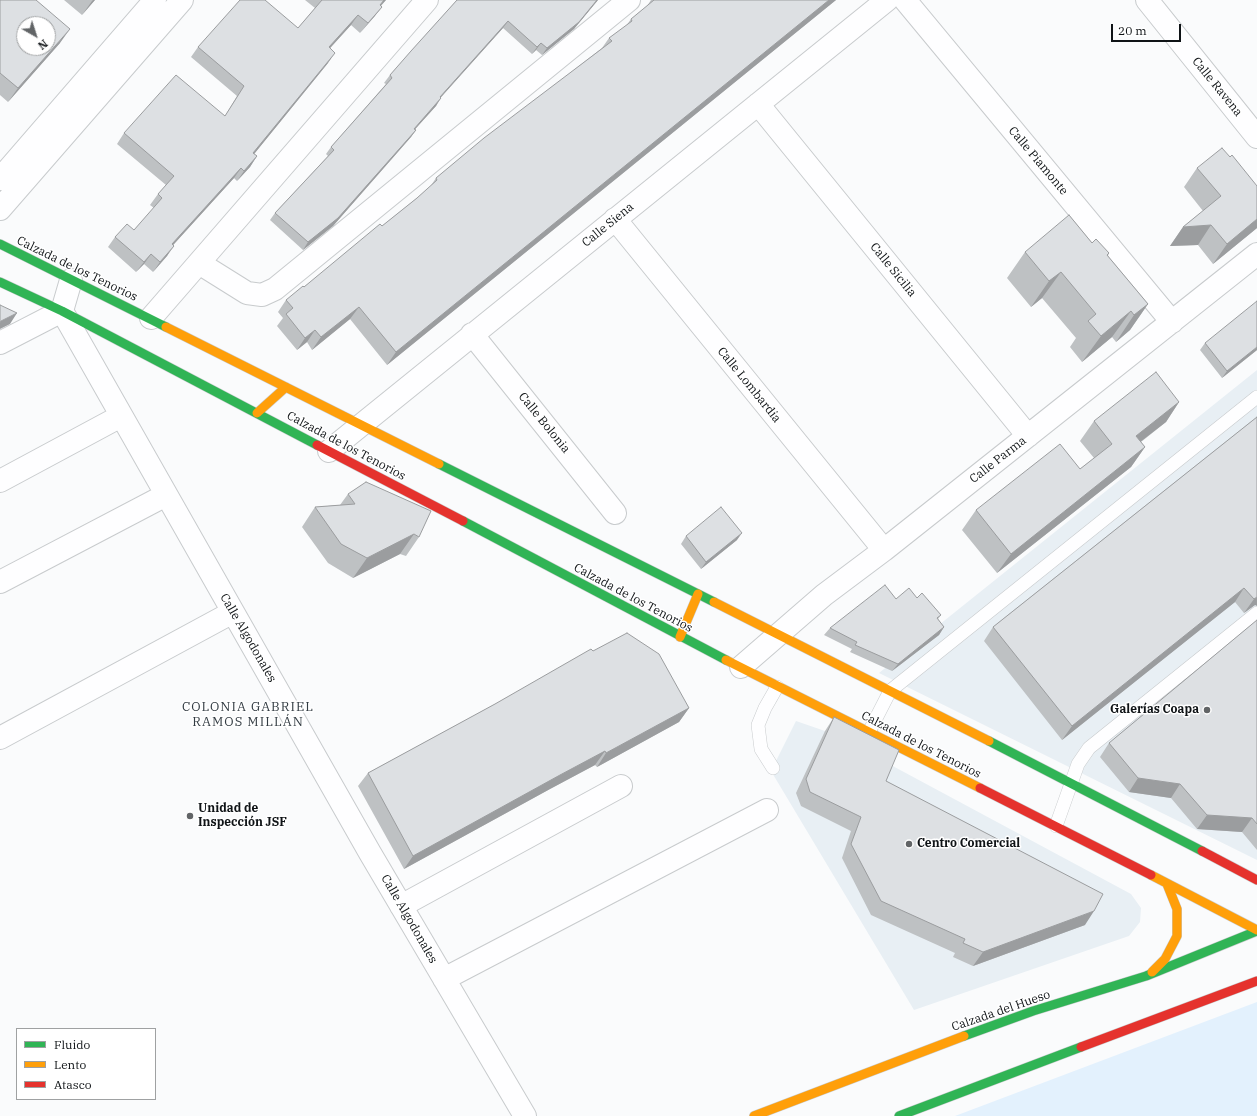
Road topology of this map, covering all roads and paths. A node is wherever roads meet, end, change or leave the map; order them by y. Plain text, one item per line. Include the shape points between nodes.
1 (155, 0) edge
2 (182, 0) edge
3 (427, 0) edge
4 (628, 0) edge
5 (887, 0) edge
6 (905, 0) edge
7 (1147, 0) edge
8 (758, 104) junction
9 (1257, 137) edge
10 (0, 179) edge
11 (0, 209) edge
12 (615, 219) junction
13 (0, 244) edge
14 (1257, 254) edge
15 (199, 263) junction
16 (71, 280) junction
17 (0, 282) edge
18 (62, 311) junction
19 (151, 318) junction
20 (1172, 322) junction
21 (472, 334) junction
22 (0, 343) edge
23 (286, 387) junction
24 (1257, 397) edge
25 (257, 413) junction
26 (121, 416) junction
27 (361, 424) junction
28 (1028, 436) junction
29 (329, 450) junction
30 (0, 481) edge
31 (166, 494) junction
32 (615, 513) dead end
33 (884, 550) junction
34 (0, 582) edge
35 (698, 594) junction
36 (233, 612) junction
37 (1257, 613) edge
38 (778, 634) junction
39 (680, 637) junction
40 (741, 667) junction
41 (777, 687) junction
42 (890, 691) junction
43 (869, 732) junction
44 (0, 738) edge
45 (773, 768) dead end
46 (1071, 783) junction
47 (621, 786) dead end
48 (767, 810) dead end
49 (1056, 826) junction
50 (1257, 880) edge
51 (1167, 884) junction
52 (401, 906) junction
53 (1257, 931) edge
54 (1146, 976) junction
55 (444, 979) junction
56 (1257, 981) edge
57 (526, 1116) edge
58 (754, 1116) edge
59 (898, 1116) edge

1 - 10 street
2 - 11 street
3 - 15 street
4 - 15 street via 275,289 262,295 247,294
5 - 8 street, Calle Siena
6 - 20 street, Calle Piamonte
7 - 9 street, Calle Ravena
8 - 12 street, Calle Siena
8 - 28 street, Calle Sicilia
12 - 21 street, Calle Siena
12 - 33 street, Calle Lombardía
13 - 16 street, Calzada de los Tenorios
14 - 20 street, Calle Parma
15 - 19 street
16 - 18 street
16 - 19 street, Calzada de los Tenorios
17 - 18 street, Calzada de los Tenorios
18 - 22 street
18 - 25 street, Calzada de los Tenorios
18 - 26 street, Calle Algodonales
19 - 23 street, Calzada de los Tenorios
20 - 28 street, Calle Parma
21 - 27 street, Calle Siena
21 - 32 street, Calle Bolonia
23 - 25 street
23 - 27 street, Calzada de los Tenorios
24 - 42 lane
25 - 29 street, Calzada de los Tenorios
26 - 30 street
26 - 31 street, Calle Algodonales
27 - 29 street, Calle Siena
27 - 35 street, Calzada de los Tenorios
28 - 33 street, Calle Parma
29 - 39 street, Calzada de los Tenorios
31 - 34 street
31 - 36 street, Calle Algodonales
33 - 38 street, Calle Parma
35 - 38 street, Calzada de los Tenorios
35 - 39 street
36 - 44 street
36 - 52 street, Calle Algodonales
37 - 46 lane via 1089,748 1078,764
38 - 40 street, Calle Parma
38 - 42 street, Calzada de los Tenorios
39 - 40 street, Calzada de los Tenorios
40 - 41 street, Calzada de los Tenorios
41 - 43 street, Calzada de los Tenorios
41 - 45 lane via 758,725 761,749
42 - 43 lane
42 - 46 street, Calzada de los Tenorios
43 - 49 street, Calzada de los Tenorios
46 - 49 lane
46 - 50 street, Calzada de los Tenorios
47 - 52 street
48 - 55 street
49 - 51 street, Calzada de los Tenorios
51 - 53 street, Calzada de los Tenorios
51 - 54 street via 1177,909 1177,936 1165,959
52 - 55 street, Calle Algodonales
53 - 54 street, Calzada del Hueso
54 - 58 street, Calzada del Hueso via 1033,1011
55 - 57 street, Calle Algodonales
56 - 59 street

